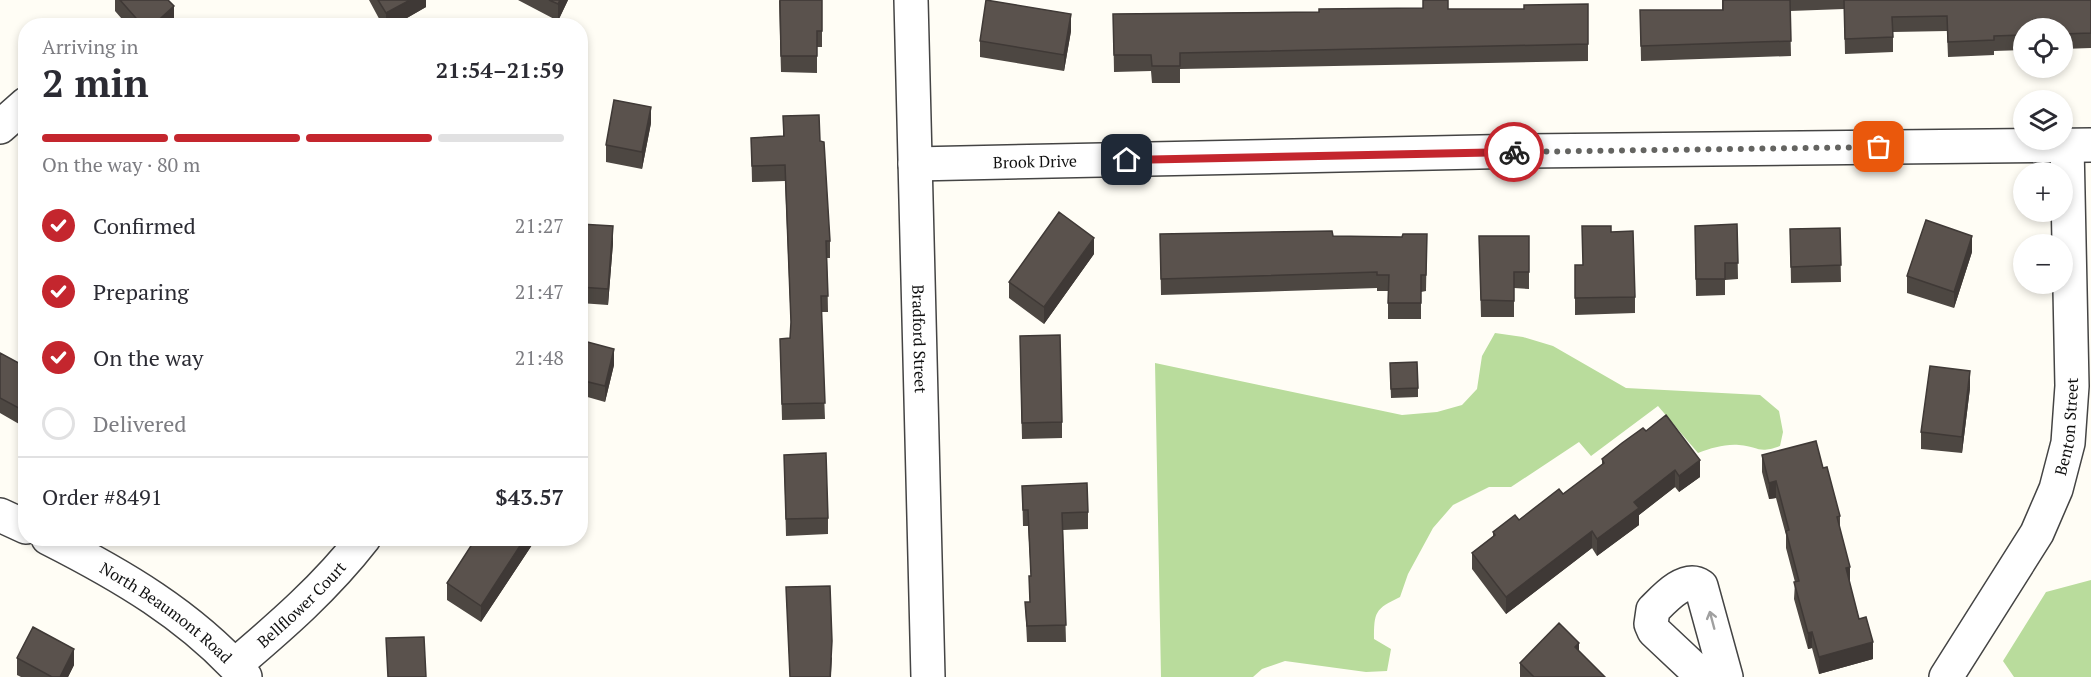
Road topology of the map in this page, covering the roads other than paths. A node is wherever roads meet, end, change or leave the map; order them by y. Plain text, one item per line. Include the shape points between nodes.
1 (911, 0) edge
2 (18, 111) edge
3 (0, 127) edge
4 (2079, 145) edge
5 (915, 164) junction
6 (0, 515) edge
7 (18, 523) edge
8 (63, 546) edge
9 (358, 546) edge
10 (240, 671) edge
11 (928, 677) edge
12 (1703, 677) edge
13 (1726, 677) edge
14 (1946, 677) edge

1 - 5 street, Bradford Street
2 - 3 street
4 - 5 street, Brook Drive
4 - 14 street, Benton Street via 2072,386 2067,443 2056,489 2037,533
5 - 11 street, Bradford Street
6 - 7 street
8 - 10 street, North Beaumont Road via 138,586 215,645
9 - 10 street, Bellflower Court
13 -> 12 street via 1701,586 1690,582 1653,610 1651,624

